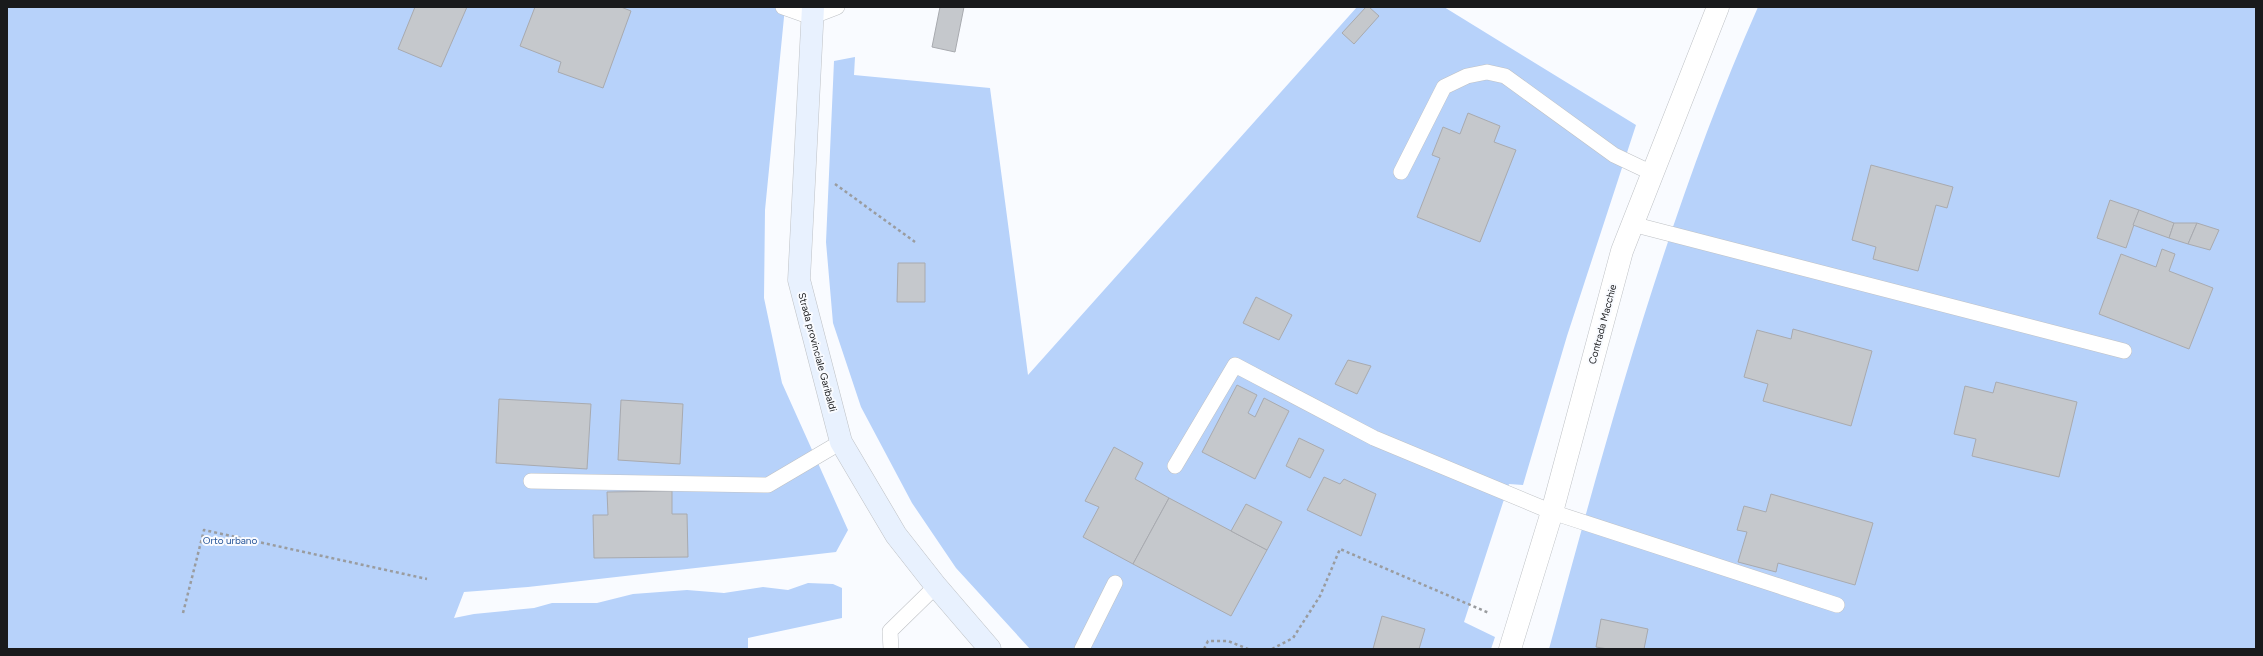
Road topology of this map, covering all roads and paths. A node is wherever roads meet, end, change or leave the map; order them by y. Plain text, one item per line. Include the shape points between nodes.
1 (783, 7) edge
2 (836, 7) edge
3 (1718, 7) edge
4 (812, 12) edge
5 (1401, 172) dead end
6 (804, 173) junction
7 (1652, 173) junction
8 (1632, 224) junction
9 (915, 242) dead end
10 (2124, 351) dead end
11 (842, 442) junction
12 (1175, 466) dead end
13 (531, 481) dead end
14 (1552, 512) junction
15 (427, 579) dead end
16 (1115, 583) dead end
17 (936, 586) junction
18 (1837, 605) dead end
19 (183, 613) dead end
20 (1517, 625) junction
21 (891, 649) edge
22 (990, 649) edge
23 (1082, 649) edge
24 (1204, 649) edge
25 (1248, 649) edge
26 (1272, 649) edge
27 (1510, 649) edge

1 - 4 lane
2 - 4 lane
3 - 7 street, Contrada Macchie
4 - 6 main road, Strada provinciale Garibaldi
5 - 7 lane via 1444,87 1467,76 1487,72 1505,76 1614,155
6 - 9 path via 834,183
6 - 11 main road, Strada provinciale Garibaldi via 799,280
7 - 8 street, Contrada Macchie
8 - 10 lane
8 - 14 street, Contrada Macchie via 1622,251
11 - 13 lane via 768,485
11 - 17 main road, Strada provinciale Garibaldi via 896,535
12 - 14 lane via 1235,365 1374,438
14 - 18 lane
14 - 20 street, Contrada Macchie
15 - 19 path via 204,530
16 - 23 lane
17 - 21 lane via 890,631
17 - 22 main road, Strada provinciale Garibaldi
20 - 26 path via 1340,549 1320,596 1294,638
20 - 27 street, Contrada Macchie
24 - 25 path via 1208,640 1228,641

